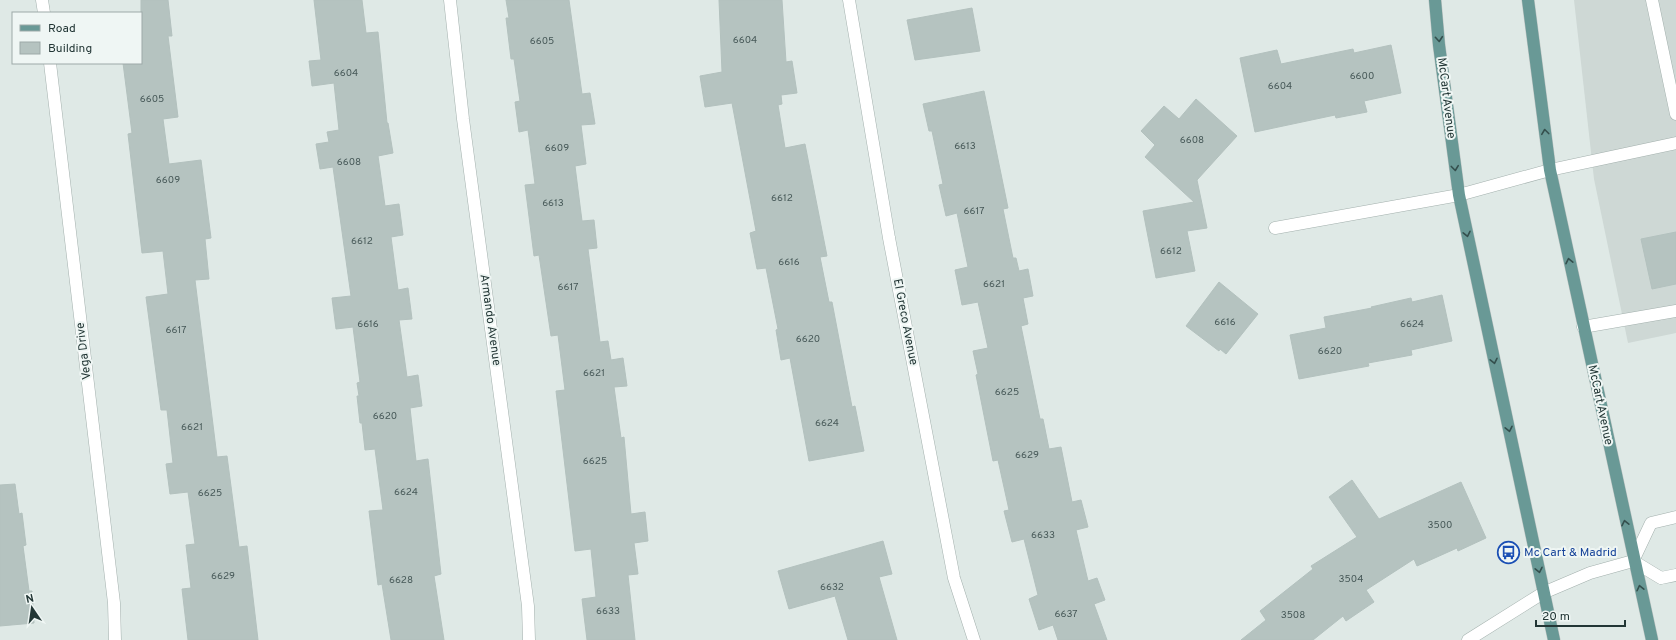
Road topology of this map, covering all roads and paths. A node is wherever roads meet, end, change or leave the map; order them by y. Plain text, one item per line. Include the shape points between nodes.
1 (42, 0) edge
2 (450, 0) edge
3 (849, 0) edge
4 (1435, 0) edge
5 (1528, 0) edge
6 (1652, 0) edge
7 (44, 12) edge
8 (50, 64) edge
9 (1676, 114) edge
10 (1676, 143) edge
11 (1550, 170) junction
12 (1459, 195) junction
13 (1275, 228) dead end
14 (1676, 311) edge
15 (1583, 327) junction
16 (1676, 517) edge
17 (1634, 561) junction
18 (1676, 575) edge
19 (1544, 593) junction
20 (115, 640) edge
21 (529, 640) edge
22 (974, 640) edge
23 (1468, 640) edge
24 (1554, 640) edge
25 (1652, 640) edge

1 - 7 street
2 - 21 street, Armando Avenue via 462,119 528,606
3 - 22 street, El Greco Avenue via 889,238 954,578
4 -> 12 main road, McCart Avenue
11 -> 5 main road, McCart Avenue
6 - 9 street
8 - 20 street, Vega Drive via 114,603
10 - 11 street
11 - 12 street
15 -> 11 main road, McCart Avenue
12 - 13 street
12 -> 19 main road, McCart Avenue
14 - 15 street
17 -> 15 main road, McCart Avenue
16 - 17 street via 1651,523
17 - 18 street via 1661,578
17 - 19 street via 1590,574
25 -> 17 main road, McCart Avenue
19 - 23 street
19 - 24 main road, McCart Avenue

